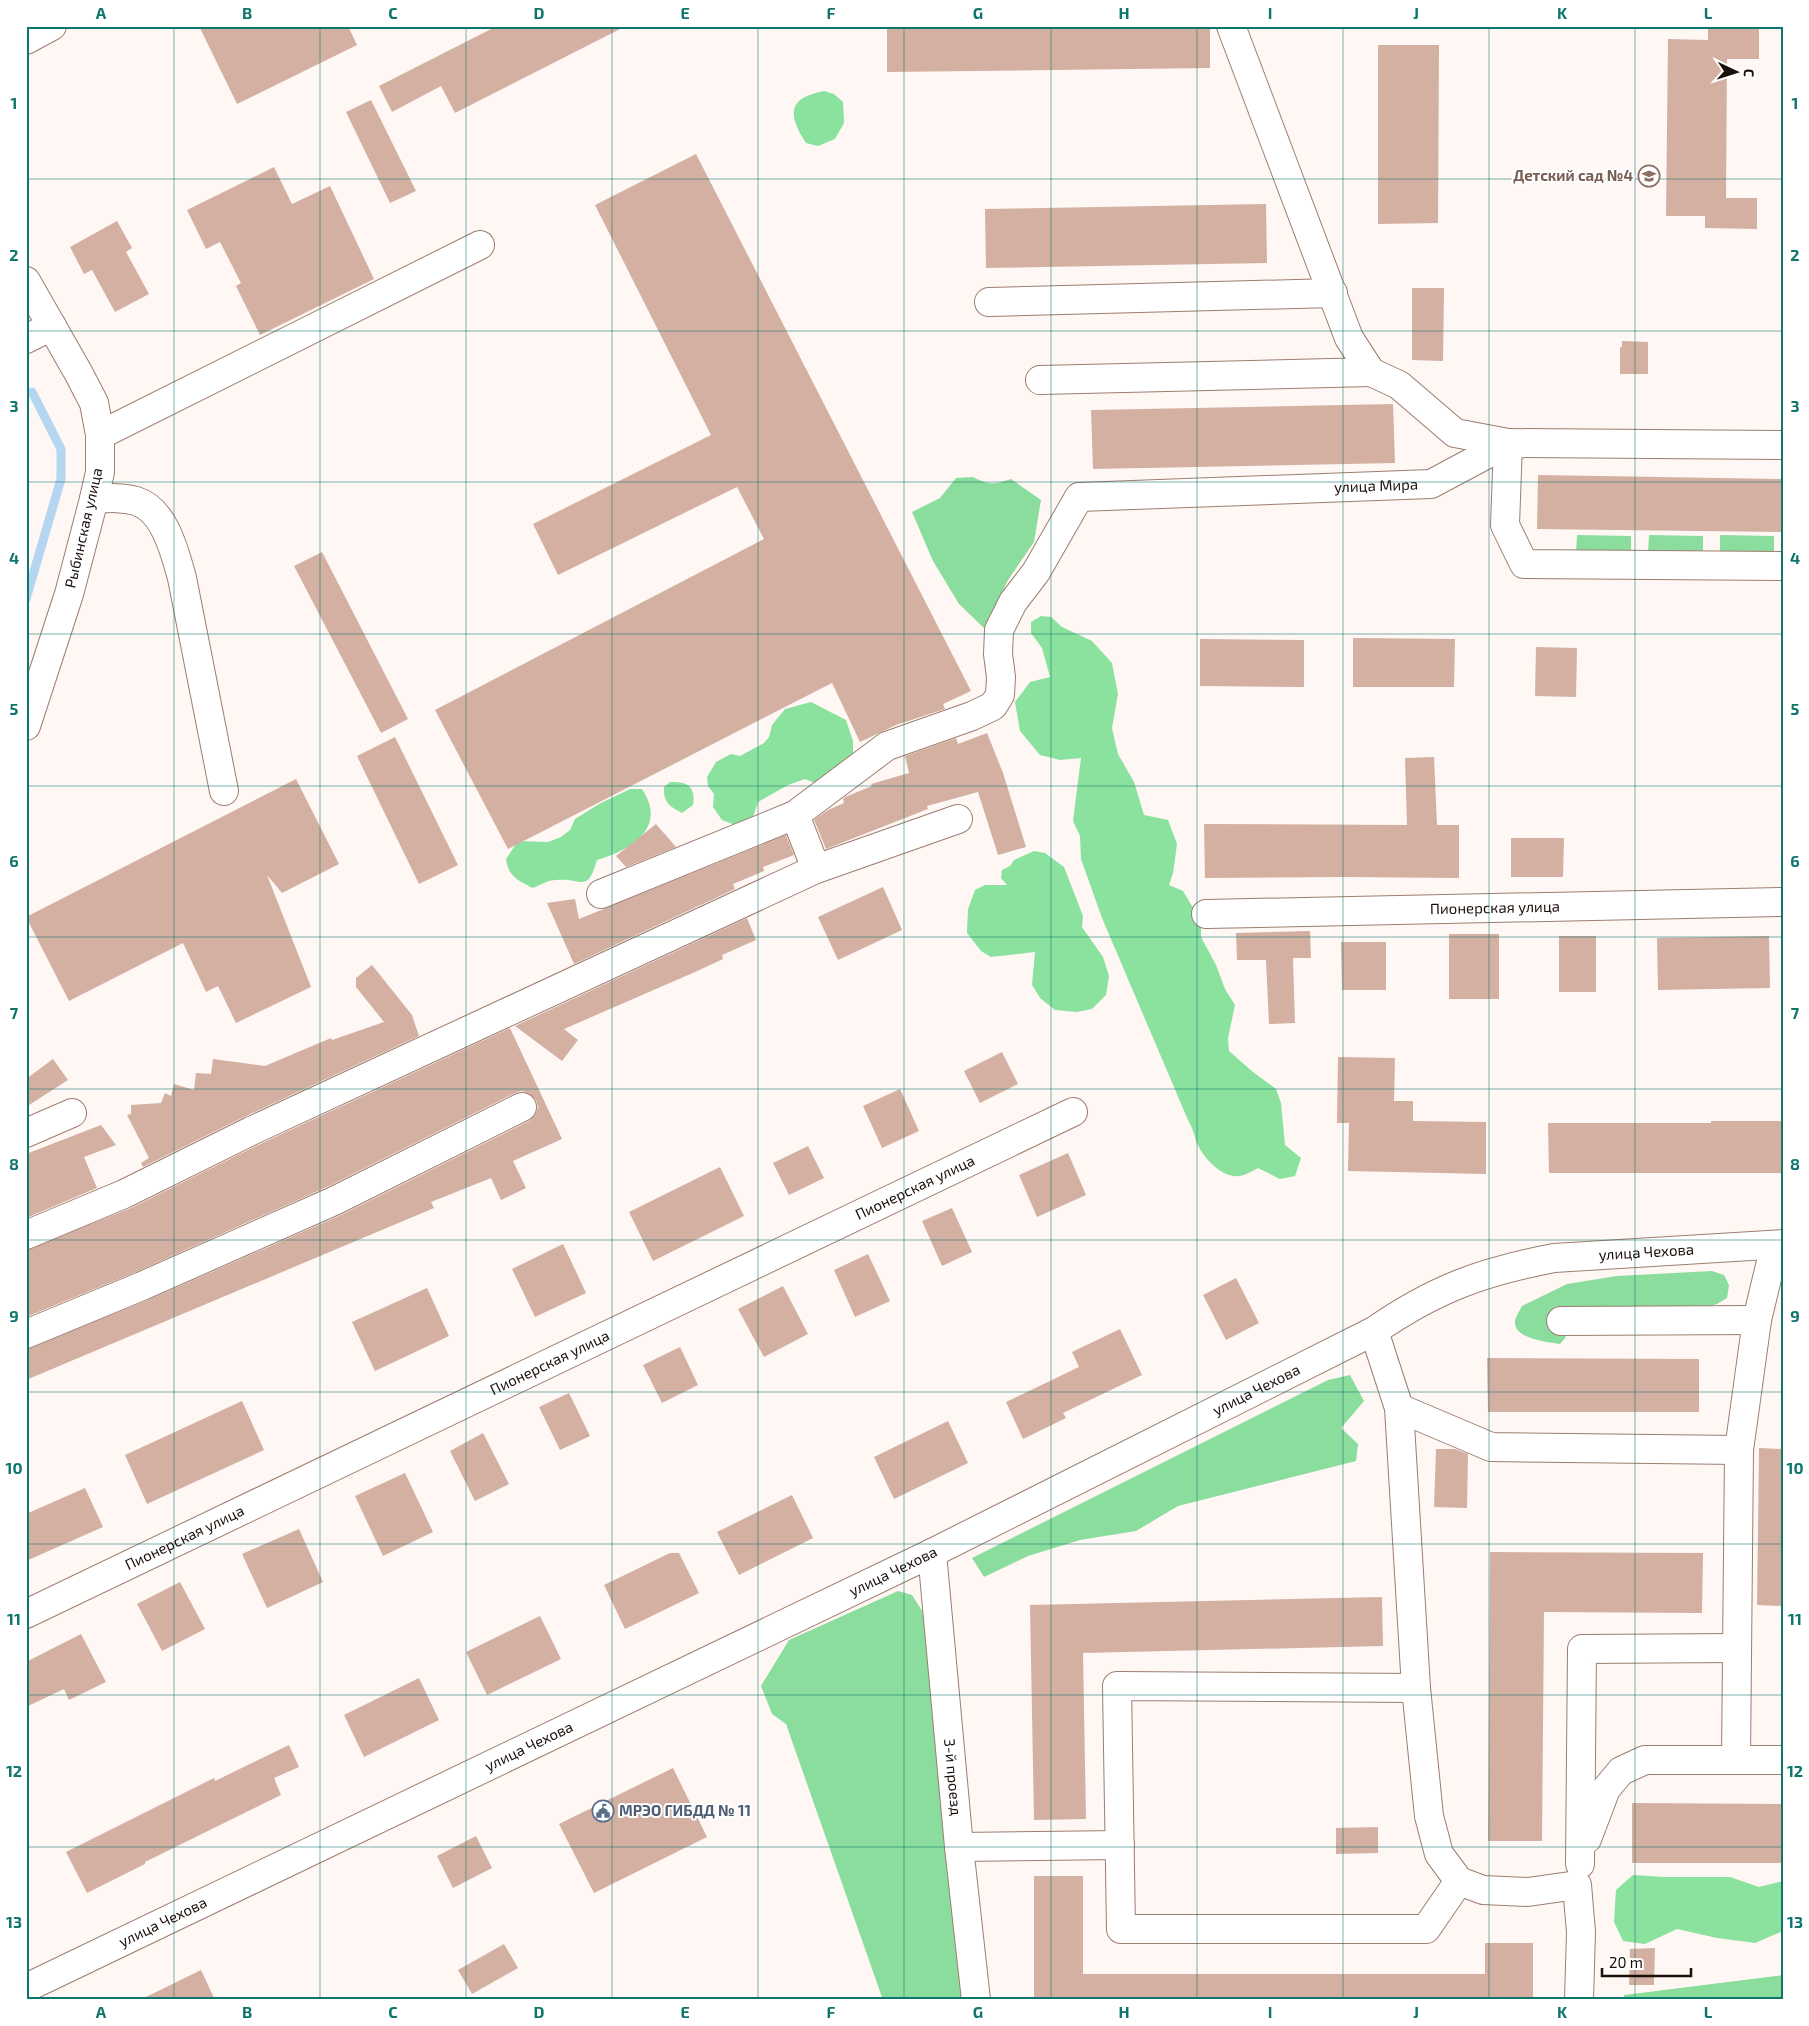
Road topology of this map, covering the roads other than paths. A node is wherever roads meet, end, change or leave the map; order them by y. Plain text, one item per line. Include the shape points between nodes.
1 (52, 26) edge
2 (1231, 26) edge
3 (26, 40) edge
4 (480, 245) dead end
5 (26, 281) edge
6 (1333, 293) junction
7 (989, 302) dead end
8 (52, 326) junction
9 (26, 339) edge
10 (1371, 372) junction
11 (1040, 380) dead end
12 (100, 435) junction
13 (1508, 443) junction
14 (1783, 445) edge
15 (94, 499) junction
16 (1783, 566) edge
17 (26, 726) edge
18 (224, 791) dead end
19 (795, 815) junction
20 (958, 819) dead end
21 (816, 869) junction
22 (601, 894) dead end
23 (1783, 902) edge
24 (1206, 914) dead end
25 (522, 1107) dead end
26 (1074, 1112) dead end
27 (72, 1113) dead end
28 (26, 1133) edge
29 (26, 1234) edge
30 (1779, 1245) edge
31 (1757, 1320) junction
32 (1561, 1321) dead end
33 (1374, 1331) junction
34 (26, 1334) edge
35 (1399, 1408) junction
36 (1740, 1450) junction
37 (932, 1553) junction
38 (26, 1614) edge
39 (1737, 1648) junction
40 (1416, 1688) junction
41 (1736, 1760) junction
42 (1783, 1760) edge
43 (1120, 1845) junction
44 (959, 1847) junction
45 (1579, 1874) junction
46 (1459, 1881) junction
47 (26, 1988) edge
48 (976, 2000) edge
49 (1578, 2000) edge

1 - 3 street
2 - 6 street
4 - 12 street
5 - 8 street, Рыбинская улица
6 - 7 street
6 - 10 street via 1349,338
8 - 9 street
8 - 12 street, Рыбинская улица via 94,403
10 - 11 street
10 - 13 street via 1399,385 1455,433
12 - 15 street, Рыбинская улица via 100,472
13 - 14 street, улица Мира
13 - 16 street via 1504,525 1524,564
13 - 19 street, улица Мира via 1431,484 1079,497 999,630 1000,695 993,706 887,746
15 - 17 street, Рыбинская улица via 69,594
15 - 18 street via 119,498 146,507 162,525 175,554
19 - 21 street
19 - 22 street
20 - 21 street
21 - 29 street via 251,1131 124,1194
23 - 24 street, Пионерская улица
25 - 34 street via 334,1201
26 - 38 street, Пионерская улица
27 - 28 street
30 - 31 street
30 - 33 street, улица Чехова via 1554,1258 1522,1264 1441,1291
31 - 32 street
31 - 36 street
33 - 35 street
33 - 37 street, улица Чехова
35 - 36 street via 1490,1446
35 - 40 street
36 - 39 street
37 - 44 street, 3-й проезд
37 - 47 street, улица Чехова
39 - 41 street
39 - 45 street via 1582,1648
40 - 43 street via 1117,1686
40 - 46 street via 1429,1816 1439,1854
41 - 42 street
41 - 45 street via 1645,1760 1621,1771 1606,1789
43 - 44 street
43 - 46 street via 1121,1929 1426,1929
44 - 48 street, 3-й проезд
45 - 46 street via 1528,1892 1483,1890
45 - 49 street

